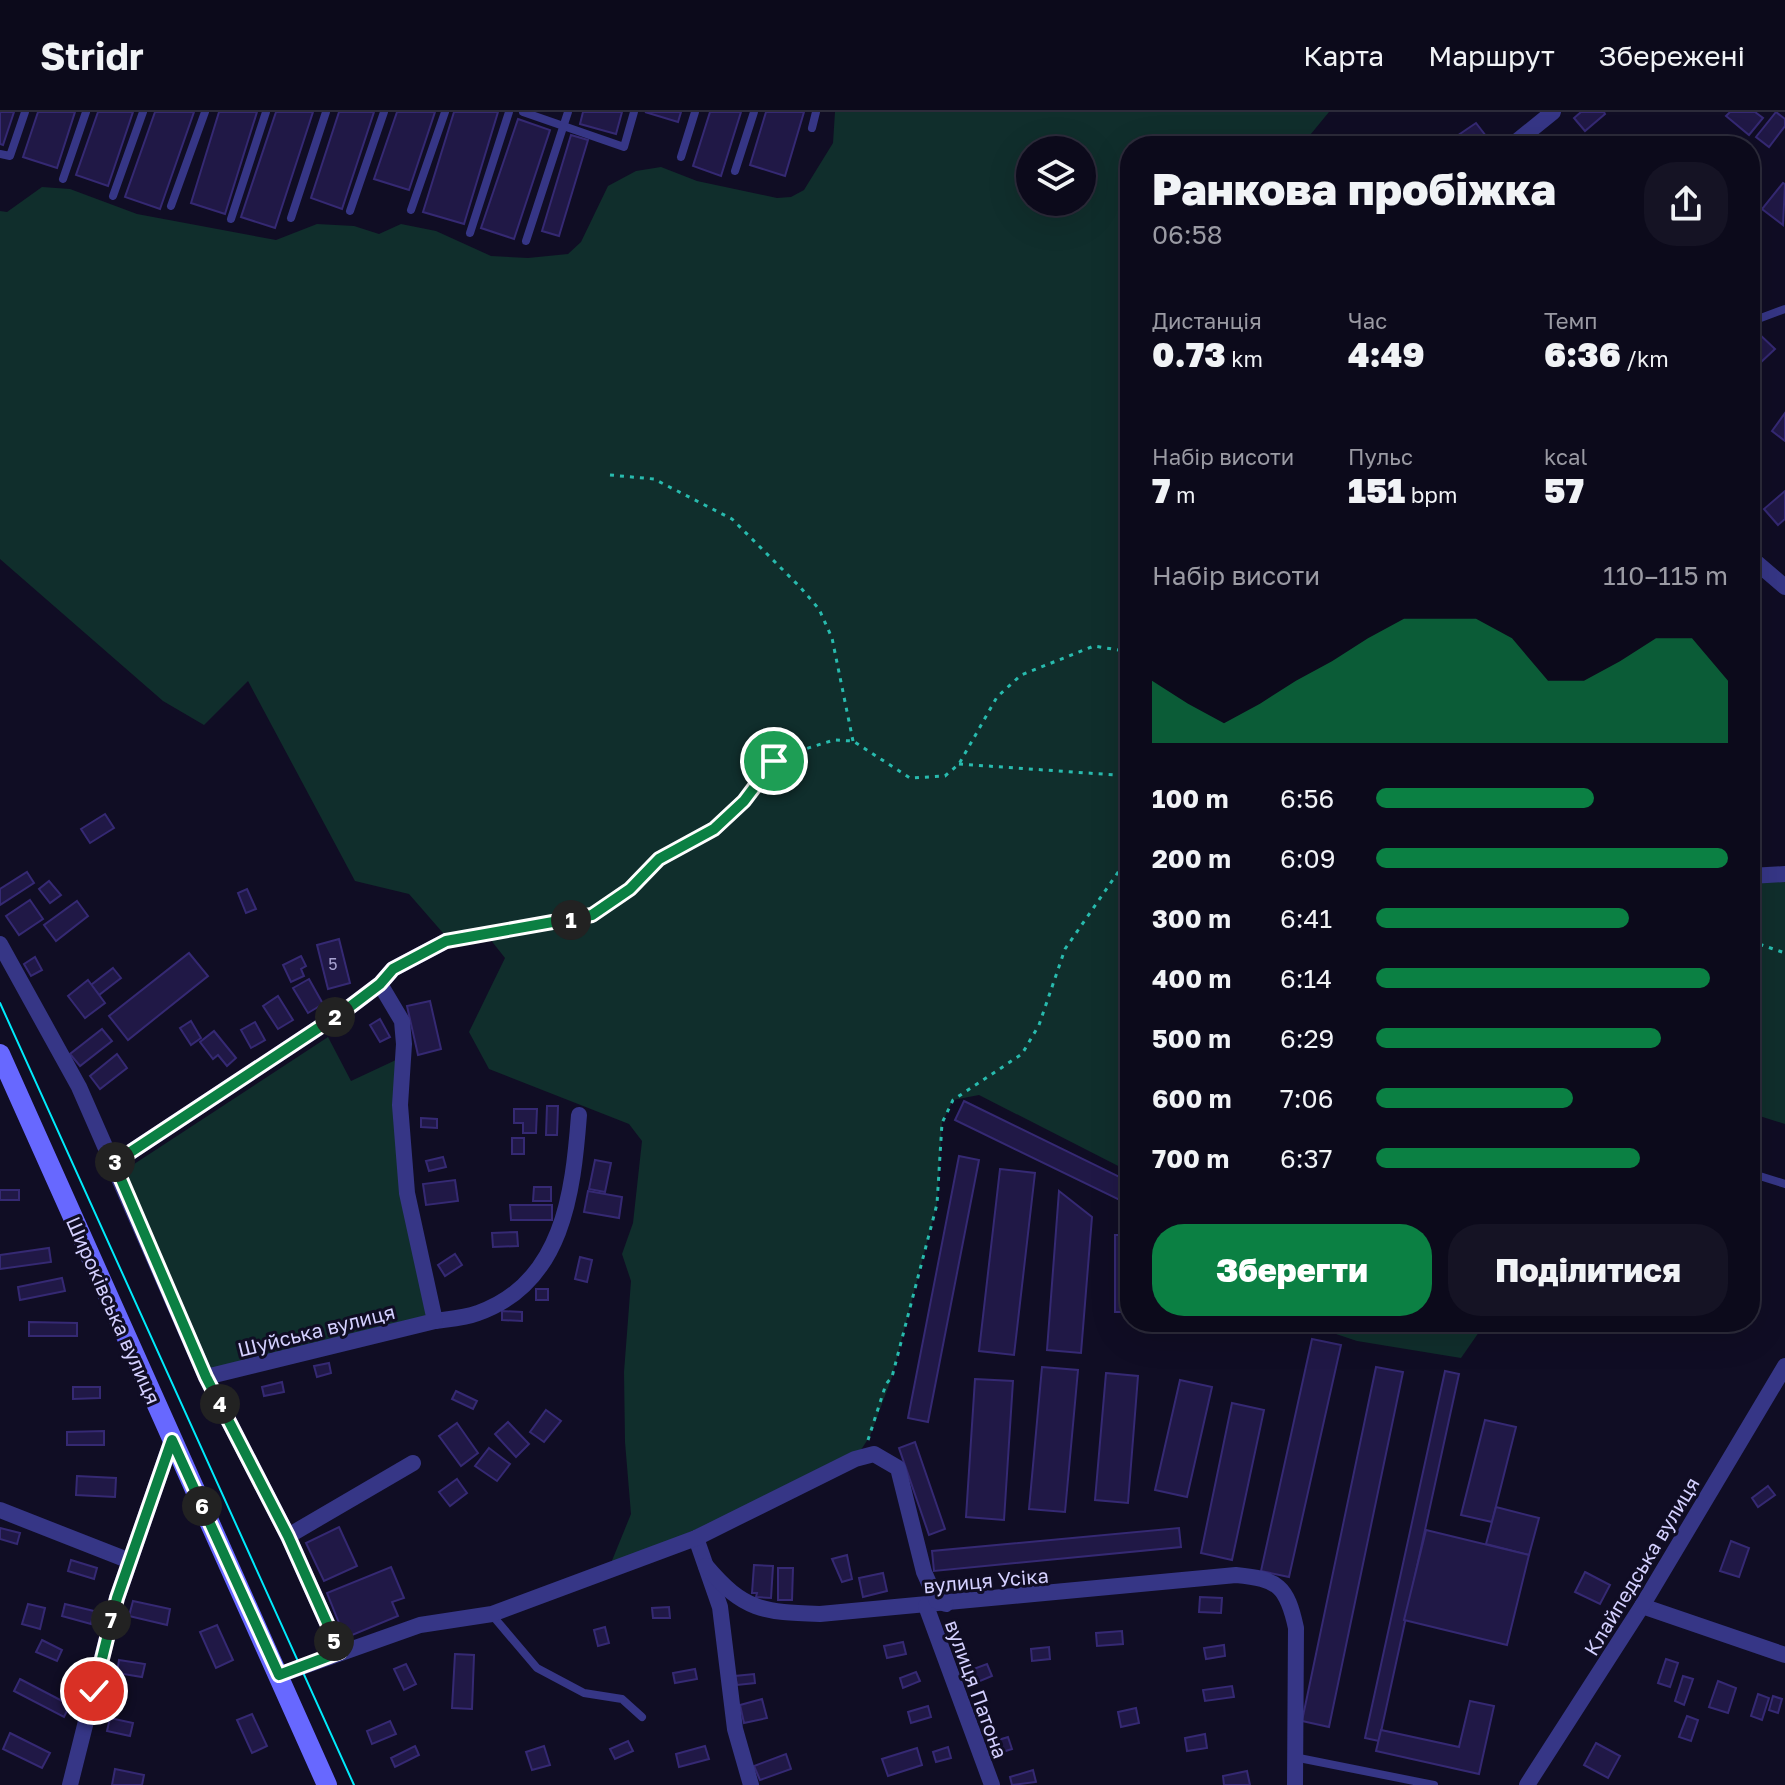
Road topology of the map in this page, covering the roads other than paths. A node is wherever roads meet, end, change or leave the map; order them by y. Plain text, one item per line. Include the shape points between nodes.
1 (25, 112) edge
2 (86, 112) edge
3 (143, 112) edge
4 (205, 112) edge
5 (266, 112) edge
6 (326, 112) edge
7 (384, 112) edge
8 (445, 112) edge
9 (509, 112) edge
10 (523, 112) edge
11 (568, 112) edge
12 (634, 112) edge
13 (695, 112) edge
14 (754, 112) edge
15 (816, 112) edge
16 (1553, 112) edge
17 (563, 126) junction
18 (812, 128) dead end
19 (1523, 136) edge
20 (0, 154) edge
21 (681, 157) dead end
22 (735, 171) dead end
23 (63, 179) dead end
24 (113, 196) dead end
25 (171, 206) dead end
26 (411, 210) dead end
27 (350, 211) dead end
28 (291, 218) dead end
29 (231, 219) dead end
30 (470, 233) dead end
31 (526, 241) dead end
32 (1785, 309) edge
33 (1760, 318) edge
34 (1760, 566) edge
35 (1785, 587) edge
36 (1785, 874) edge
37 (1760, 875) edge
38 (446, 941) road end
39 (0, 944) edge
40 (380, 984) junction
41 (0, 1054) edge
42 (579, 1115) dead end
43 (114, 1163) junction
44 (1760, 1176) edge
45 (1785, 1184) edge
46 (435, 1321) junction
47 (1785, 1366) edge
48 (206, 1377) junction
49 (1779, 1388) edge
50 (172, 1440) junction
51 (413, 1463) dead end
52 (0, 1510) edge
53 (288, 1536) junction
54 (696, 1538) junction
55 (130, 1561) junction
56 (706, 1566) junction
57 (946, 1604) junction
58 (926, 1606) junction
59 (1642, 1606) junction
60 (492, 1614) junction
61 (340, 1652) junction
62 (1785, 1655) edge
63 (279, 1675) junction
64 (642, 1717) dead end
65 (1293, 1756) junction
66 (70, 1785) edge
67 (327, 1785) edge
68 (751, 1785) edge
69 (992, 1785) edge
70 (1295, 1785) edge
71 (1434, 1785) edge
72 (1527, 1785) edge

1 - 20 lane via 10,156
2 - 23 lane
3 - 24 lane
4 - 25 lane
5 - 29 lane
6 - 28 lane
7 - 27 lane
8 - 26 lane
9 - 30 lane
10 - 17 lane
11 - 17 lane
12 - 17 lane via 624,147
13 - 21 lane
14 - 22 lane
15 - 18 lane
16 - 19 street
17 - 31 lane
32 - 33 lane
34 - 35 street
36 - 37 street
38 - 40 street via 393,969
39 - 43 street via 79,1087
40 - 43 street
40 - 46 street via 402,1021 400,1105 407,1193
41 - 50 main road, Широківська вулиця
42 - 46 street, Шуйська вулиця via 567,1212 543,1264 523,1288 502,1302 476,1314
43 - 48 street
44 - 45 lane
46 - 48 street, Шуйська вулиця
47 - 49 street, Клайпедська вулиця
48 - 53 street
49 - 59 street, Клайпедська вулиця
50 - 55 street
50 - 63 main road, Широківська вулиця
51 - 53 street
52 - 55 street
53 - 61 street
54 - 56 street
54 - 57 street via 874,1454 898,1468 924,1572 937,1601
54 - 60 street
55 - 66 street
56 - 58 street, вулиця Усіка via 729,1593 748,1605 781,1613
56 - 68 street via 720,1607 735,1729
57 - 58 street, вулиця Усіка
57 - 65 street, вулиця Усіка via 1236,1575 1265,1578 1282,1589 1296,1628
58 - 69 street, вулиця Патона
59 - 62 street
59 - 72 street, Клайпедська вулиця
60 - 61 street via 420,1625
60 - 64 lane via 537,1668 584,1693 622,1699
61 - 63 street
63 - 67 main road, Широківська вулиця
65 - 70 street
65 - 71 lane

